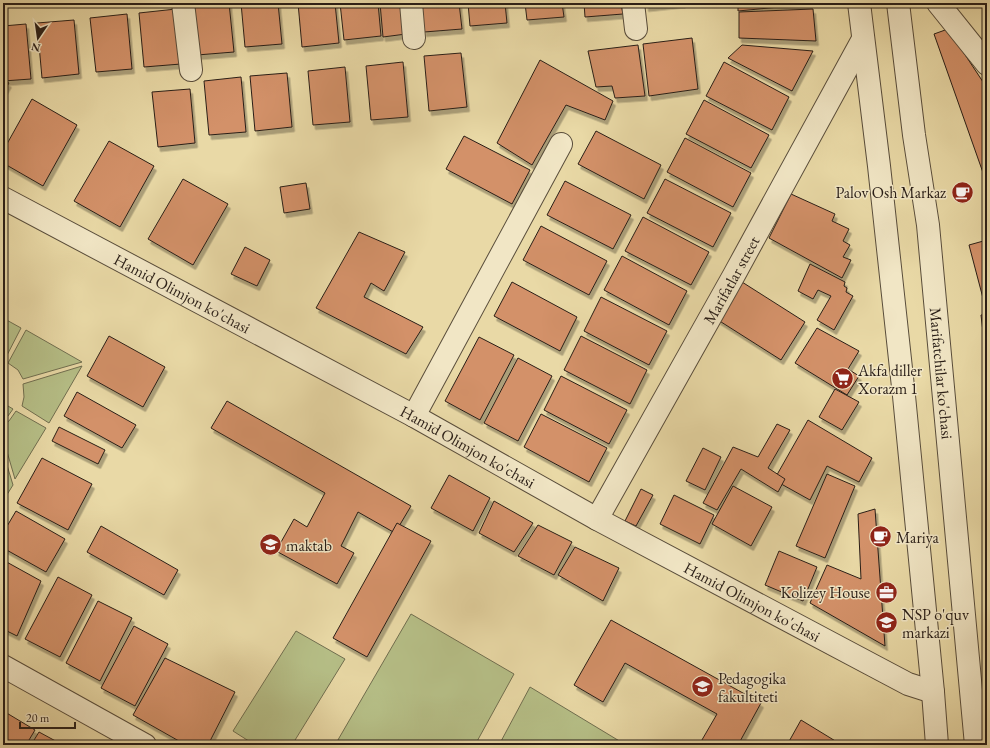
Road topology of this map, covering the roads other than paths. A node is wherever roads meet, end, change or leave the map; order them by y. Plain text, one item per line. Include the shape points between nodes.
1 (183, 3) edge
2 (411, 3) edge
3 (633, 3) edge
4 (859, 3) edge
5 (898, 3) edge
6 (938, 3) edge
7 (636, 29) dead end
8 (414, 38) dead end
9 (862, 39) junction
10 (987, 64) edge
11 (191, 70) dead end
12 (561, 144) dead end
13 (3, 198) edge
14 (414, 416) junction
15 (597, 520) junction
16 (3, 666) edge
17 (933, 692) junction
18 (145, 745) edge
19 (937, 745) edge
20 (976, 745) edge

1 - 11 street
2 - 8 street
3 - 7 street
4 - 9 street
5 - 20 street, Marifatchilar ko'chasi via 928,225
6 - 10 street
9 - 15 street, Marifatlar street
9 - 17 street via 879,166
12 - 14 street
13 - 14 street, Hamid Olimjon ko'chasi
14 - 15 street, Hamid Olimjon ko'chasi
15 - 17 street, Hamid Olimjon ko'chasi via 908,684
16 - 18 street
17 - 19 street

